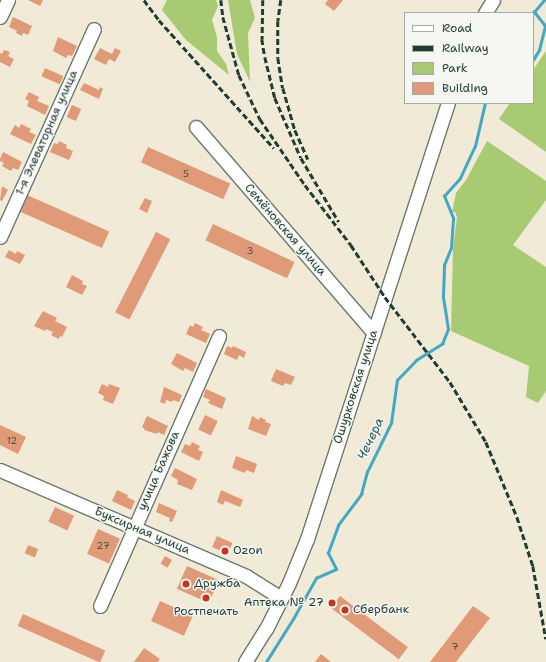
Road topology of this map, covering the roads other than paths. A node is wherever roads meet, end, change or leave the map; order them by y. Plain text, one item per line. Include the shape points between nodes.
1 (8, 0) edge
2 (493, 0) edge
3 (486, 12) edge
4 (0, 17) edge
5 (94, 29) dead end
6 (448, 104) edge
7 (196, 127) dead end
8 (4, 219) edge
9 (0, 237) edge
10 (374, 332) junction
11 (218, 336) dead end
12 (0, 470) edge
13 (135, 527) junction
14 (281, 598) junction
15 (100, 606) dead end
16 (245, 662) edge

1 - 4 street
2 - 3 street
5 - 8 street, 1-я Элеваторная улица
6 - 10 street, Ошурковская улица
7 - 10 street, Семёновская улица
8 - 9 street, 1-я Элеваторная улица
10 - 14 street, Ошурковская улица via 306,539
11 - 13 street, улица Бажова
12 - 13 street, Буксирная улица
13 - 14 street, Буксирная улица via 246,576
13 - 15 street, улица Бажова
14 - 16 street, Ошурковская улица via 266,629

